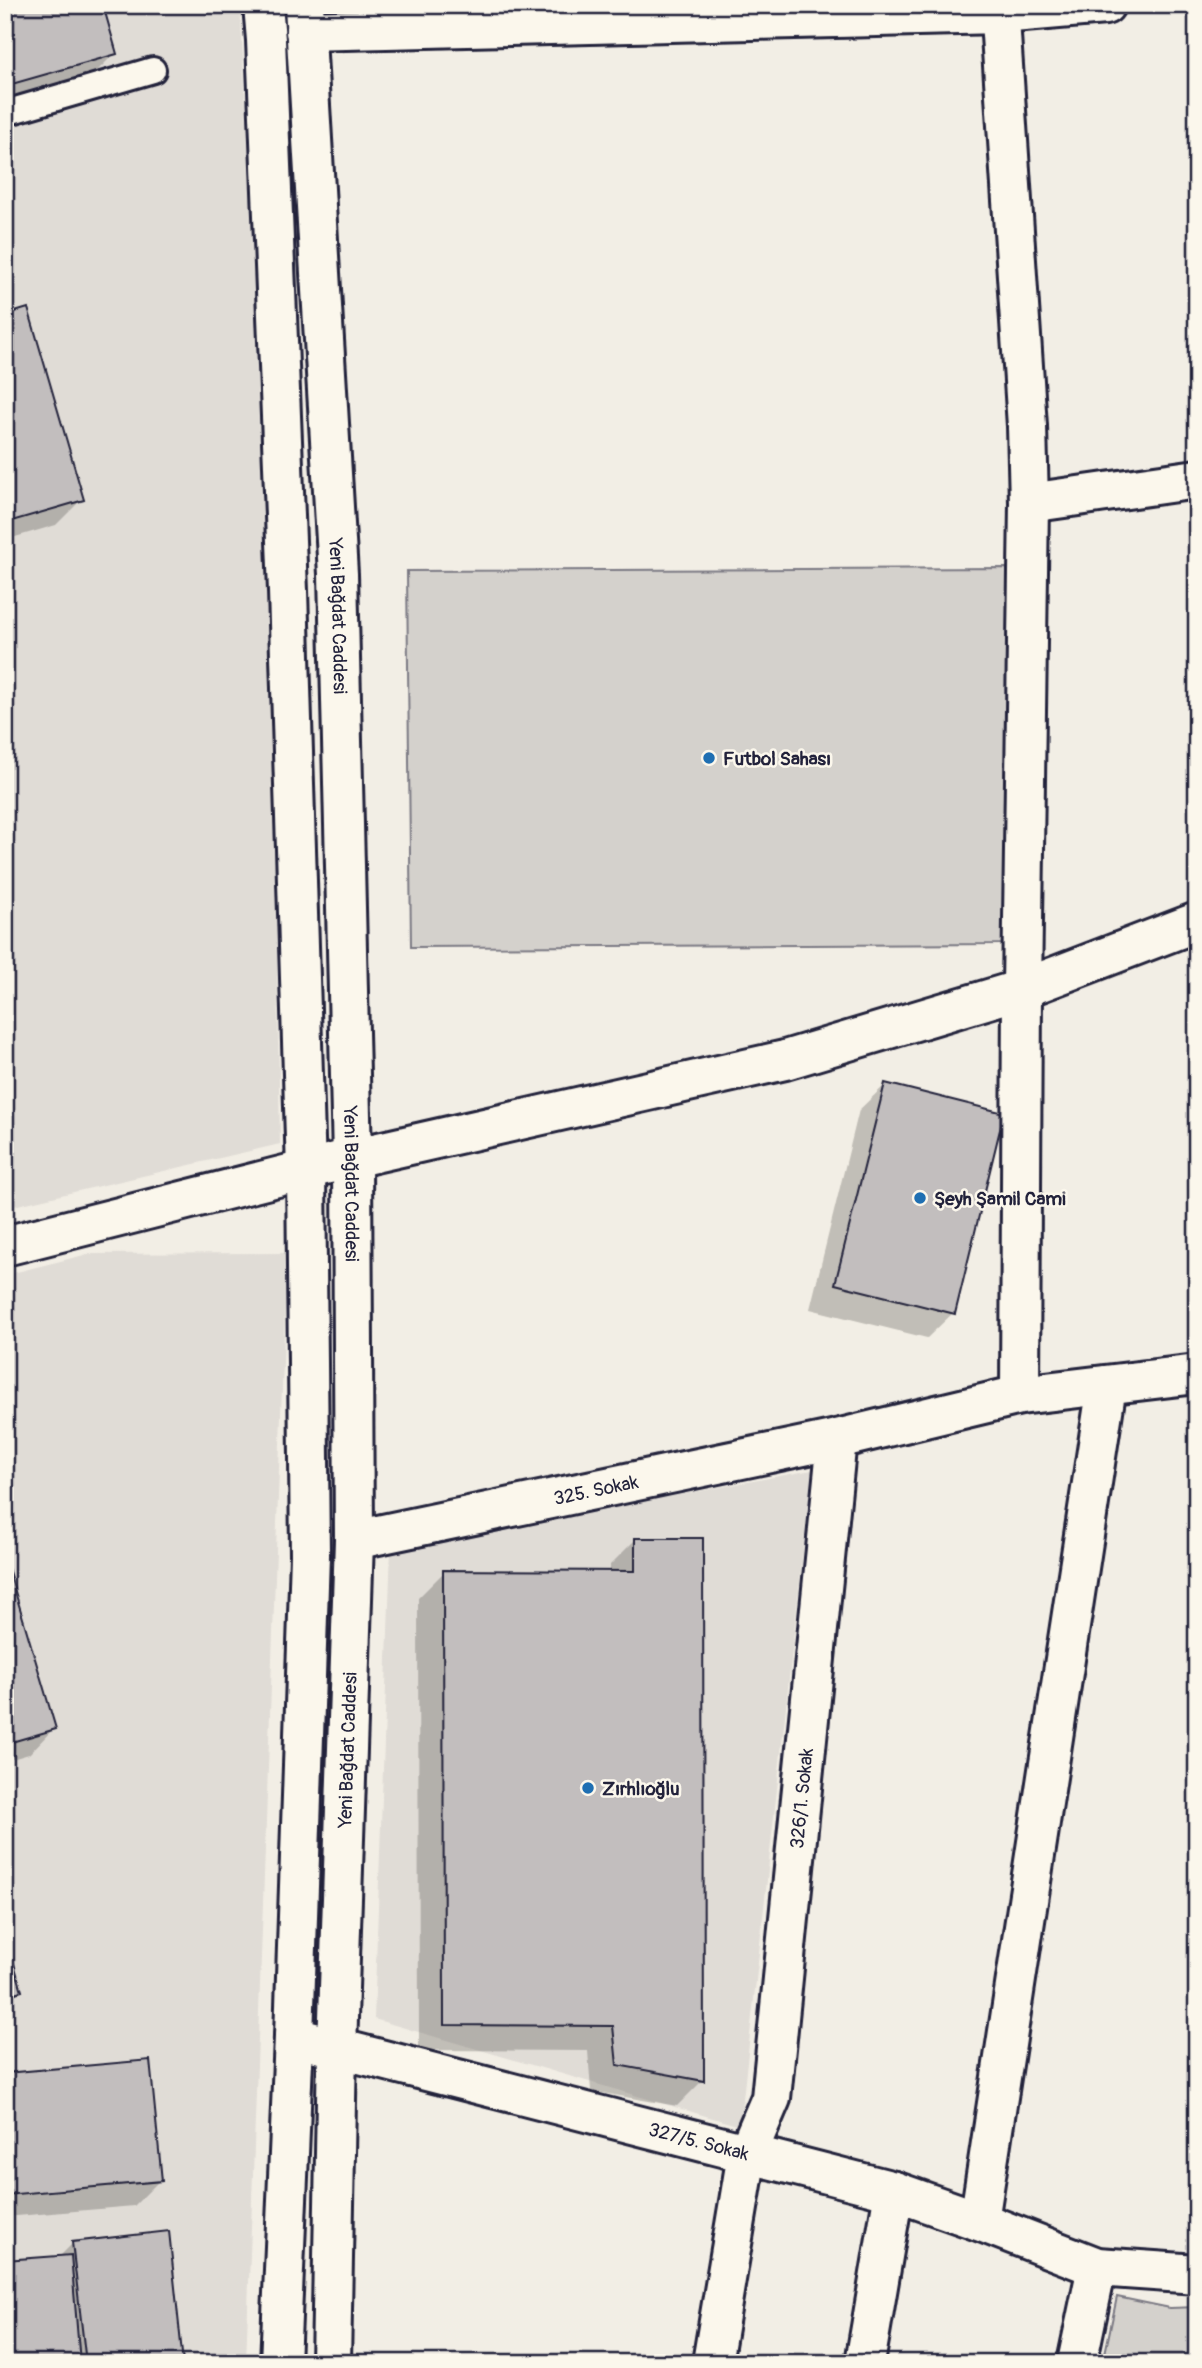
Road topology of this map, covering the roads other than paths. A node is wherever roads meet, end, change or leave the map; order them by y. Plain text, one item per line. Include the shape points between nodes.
1 (262, 5) edge
2 (1105, 5) edge
3 (1000, 10) edge
4 (304, 18) edge
5 (153, 71) dead end
6 (5, 113) edge
7 (1197, 479) edge
8 (1029, 502) junction
9 (1197, 922) edge
10 (1022, 989) junction
11 (352, 1158) junction
12 (306, 1171) junction
13 (5, 1246) edge
14 (1197, 1374) edge
15 (1107, 1385) junction
16 (1020, 1395) junction
17 (837, 1438) junction
18 (354, 1540) junction
19 (294, 2037) junction
20 (337, 2048) junction
21 (747, 2154) junction
22 (894, 2191) junction
23 (979, 2221) junction
24 (1097, 2267) junction
25 (1197, 2274) edge
26 (280, 2363) edge
27 (331, 2363) edge
28 (712, 2363) edge
29 (865, 2363) edge
30 (1077, 2363) edge

1 - 12 street
2 - 3 street
3 - 4 street
3 - 8 street
4 - 11 street, Yeni Bağdat Caddesi via 338,574
5 - 6 lane
7 - 8 street
8 - 10 street
9 - 10 street
10 - 11 street via 785,1060
10 - 16 street
11 - 12 street
11 - 18 street, Yeni Bağdat Caddesi
12 - 13 street
12 - 19 street via 310,1555
14 - 15 street, 325. Sokak
15 - 16 street, 325. Sokak
15 - 23 street
16 - 17 street, 325. Sokak
17 - 18 street, 325. Sokak
17 - 21 street, 326/1. Sokak via 771,2098
18 - 20 street, Yeni Bağdat Caddesi
19 - 20 street, 327/5. Sokak
19 - 26 street
20 - 21 street, 327/5. Sokak
20 - 27 street, Yeni Bağdat Caddesi
21 - 22 street, 327/5. Sokak
21 - 28 street, 326/1. Sokak
22 - 23 street, 327/5. Sokak
22 - 29 street
23 - 24 street, 327/5. Sokak
24 - 25 street, 327/5. Sokak
24 - 30 street

